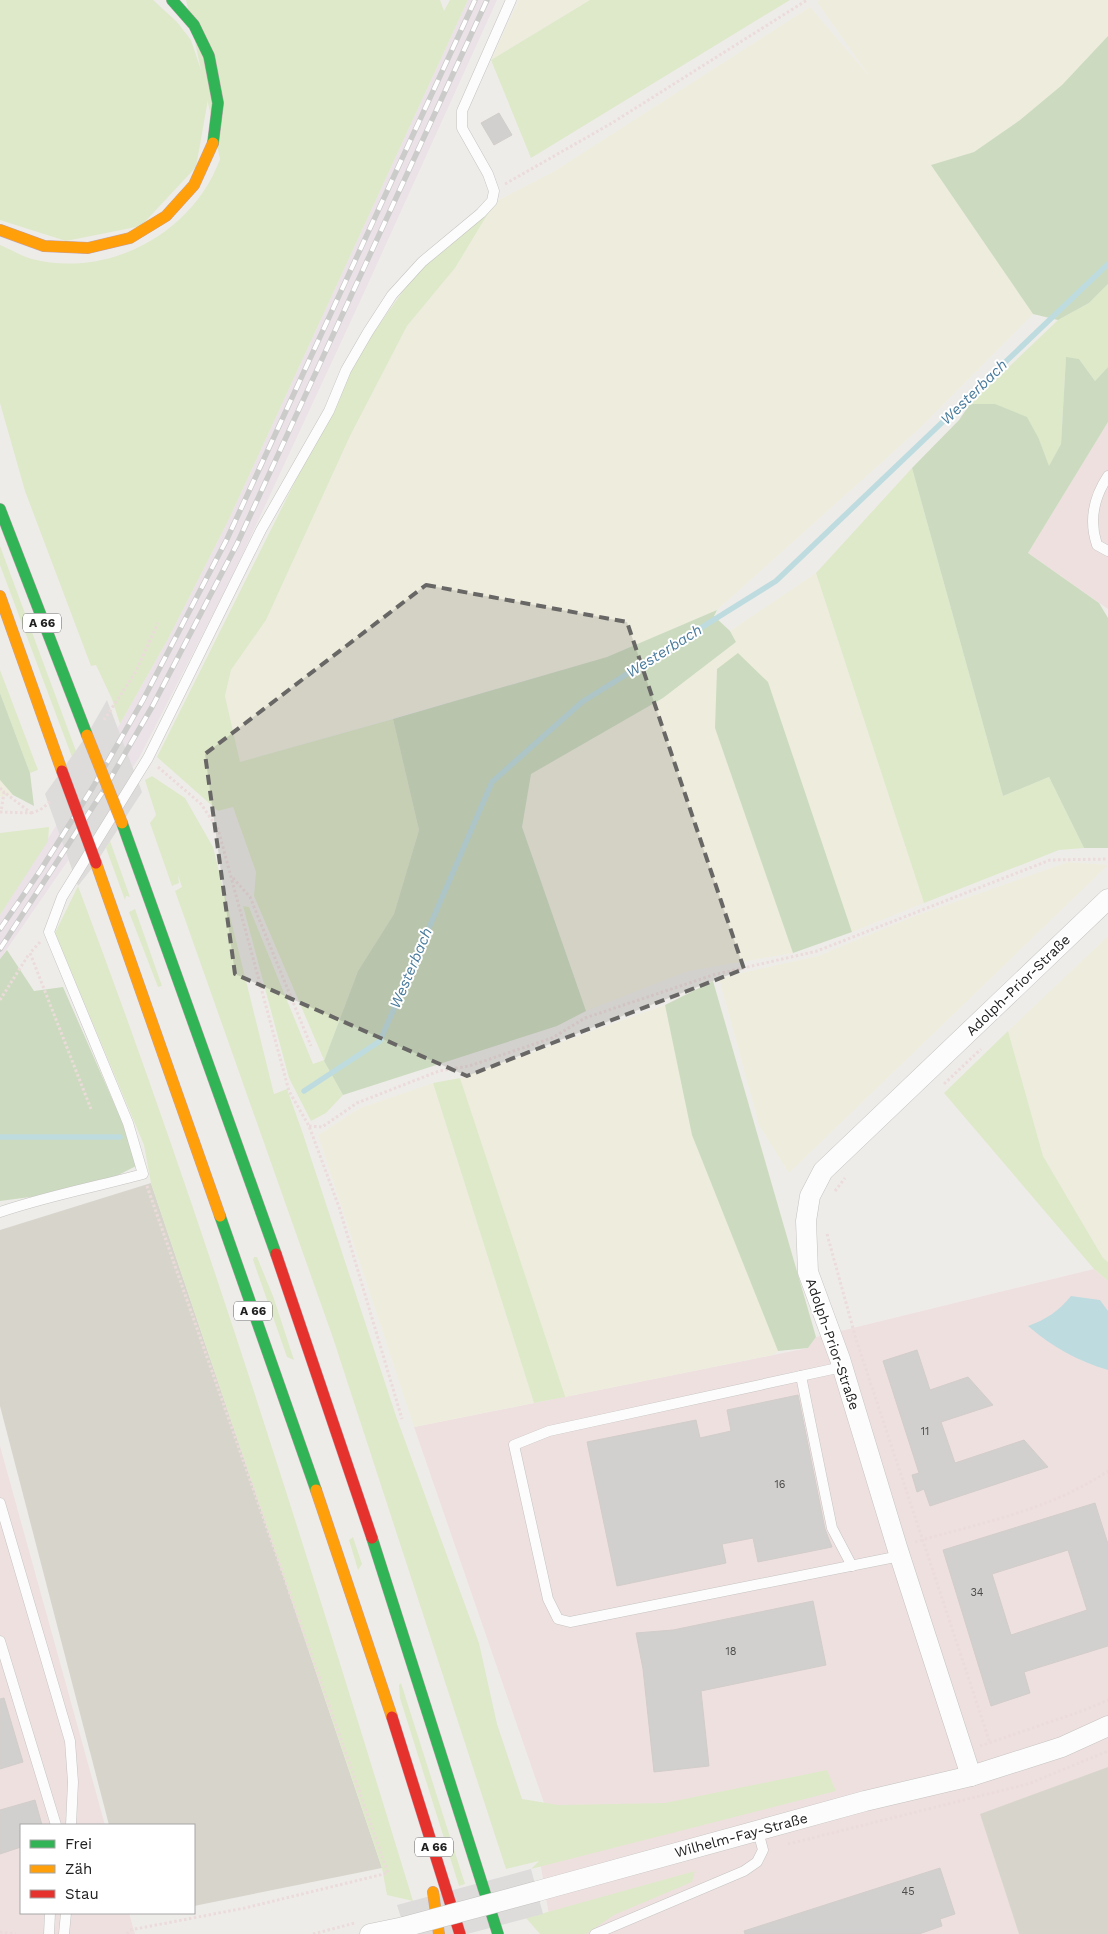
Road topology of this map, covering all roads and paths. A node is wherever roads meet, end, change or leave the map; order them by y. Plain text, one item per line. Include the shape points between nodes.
1 (172, 0) edge
2 (511, 0) edge
3 (807, 0) edge
4 (494, 190) junction
5 (0, 230) edge
6 (1108, 476) edge
7 (0, 509) edge
8 (1108, 551) edge
9 (0, 596) edge
10 (158, 623) dead end
11 (135, 673) dead end
12 (148, 758) junction
13 (0, 788) edge
14 (4, 792) junction
15 (1, 812) edge
16 (1108, 858) edge
17 (231, 875) junction
18 (1108, 899) edge
19 (48, 932) junction
20 (30, 953) junction
21 (0, 1000) edge
22 (987, 1044) dead end
23 (311, 1046) dead end
24 (944, 1085) dead end
25 (91, 1109) dead end
26 (309, 1126) junction
27 (850, 1171) dead end
28 (142, 1174) junction
29 (835, 1192) dead end
30 (0, 1212) edge
31 (825, 1228) dead end
32 (842, 1367) junction
33 (801, 1376) junction
34 (402, 1419) dead end
35 (1108, 1471) edge
36 (0, 1503) edge
37 (922, 1540) junction
38 (898, 1552) junction
39 (852, 1566) junction
40 (0, 1641) edge
41 (1108, 1726) edge
42 (990, 1743) dead end
43 (406, 1760) junction
44 (971, 1776) junction
45 (56, 1824) edge
46 (71, 1824) edge
47 (758, 1831) junction
48 (50, 1914) edge
49 (66, 1914) edge
50 (0, 1932) edge
51 (16, 1934) edge
52 (49, 1934) edge
53 (64, 1934) edge
54 (127, 1934) edge
55 (370, 1934) edge
56 (439, 1934) edge
57 (460, 1934) edge
58 (498, 1934) edge
59 (595, 1934) edge

1 - 5 highway via 192,22 205,44 218,92 214,142 193,188 158,223 113,245 63,250 39,246
2 - 4 lane via 462,111 462,128
3 - 4 path via 612,123
4 - 12 lane via 492,201 481,213 416,269 392,295 368,332 261,530
6 - 8 lane via 1093,513 1096,545
7 - 58 highway, A 66, bridge via 173,962 368,1529
9 - 43 highway, A 66, bridge via 310,1475
10 - 11 path
12 - 17 path via 201,804 218,829
12 - 19 lane via 62,897
13 - 14 path
14 - 15 path
14 - 15 path via 31,813
16 - 26 path via 1050,860 817,951 713,975 585,1018 552,1038 469,1066 439,1071 357,1103 322,1127
17 - 23 path via 250,897
17 - 26 path via 289,1091
18 - 32 street, Adolph-Prior-Straße via 823,1171 810,1196 806,1221 808,1272
19 - 20 path
19 - 28 lane via 128,1123
20 - 21 path
20 - 25 path
22 - 24 path
26 - 34 path via 339,1206
27 - 29 path
28 - 30 lane
28 - 54 path via 388,1873 245,1908 130,1930
31 - 37 path via 856,1339
32 - 33 lane
32 - 38 street, Adolph-Prior-Straße
33 - 39 lane via 832,1528
33 - 39 lane via 549,1431 514,1445 548,1599 558,1619 570,1622
35 - 37 path via 1029,1511
36 - 46 lane via 70,1740 74,1782
37 - 38 path
37 - 42 path
38 - 39 lane
38 - 44 street, Adolph-Prior-Straße
40 - 45 lane
41 - 44 street, Wilhelm-Fay-Straße via 1062,1747
43 - 56 highway
43 - 57 highway, A 66
44 - 47 street, Wilhelm-Fay-Straße
47 - 55 street, Wilhelm-Fay-Straße, bridge
47 - 59 lane via 763,1850 757,1862 744,1871
48 - 52 lane
49 - 53 lane
50 - 51 path

